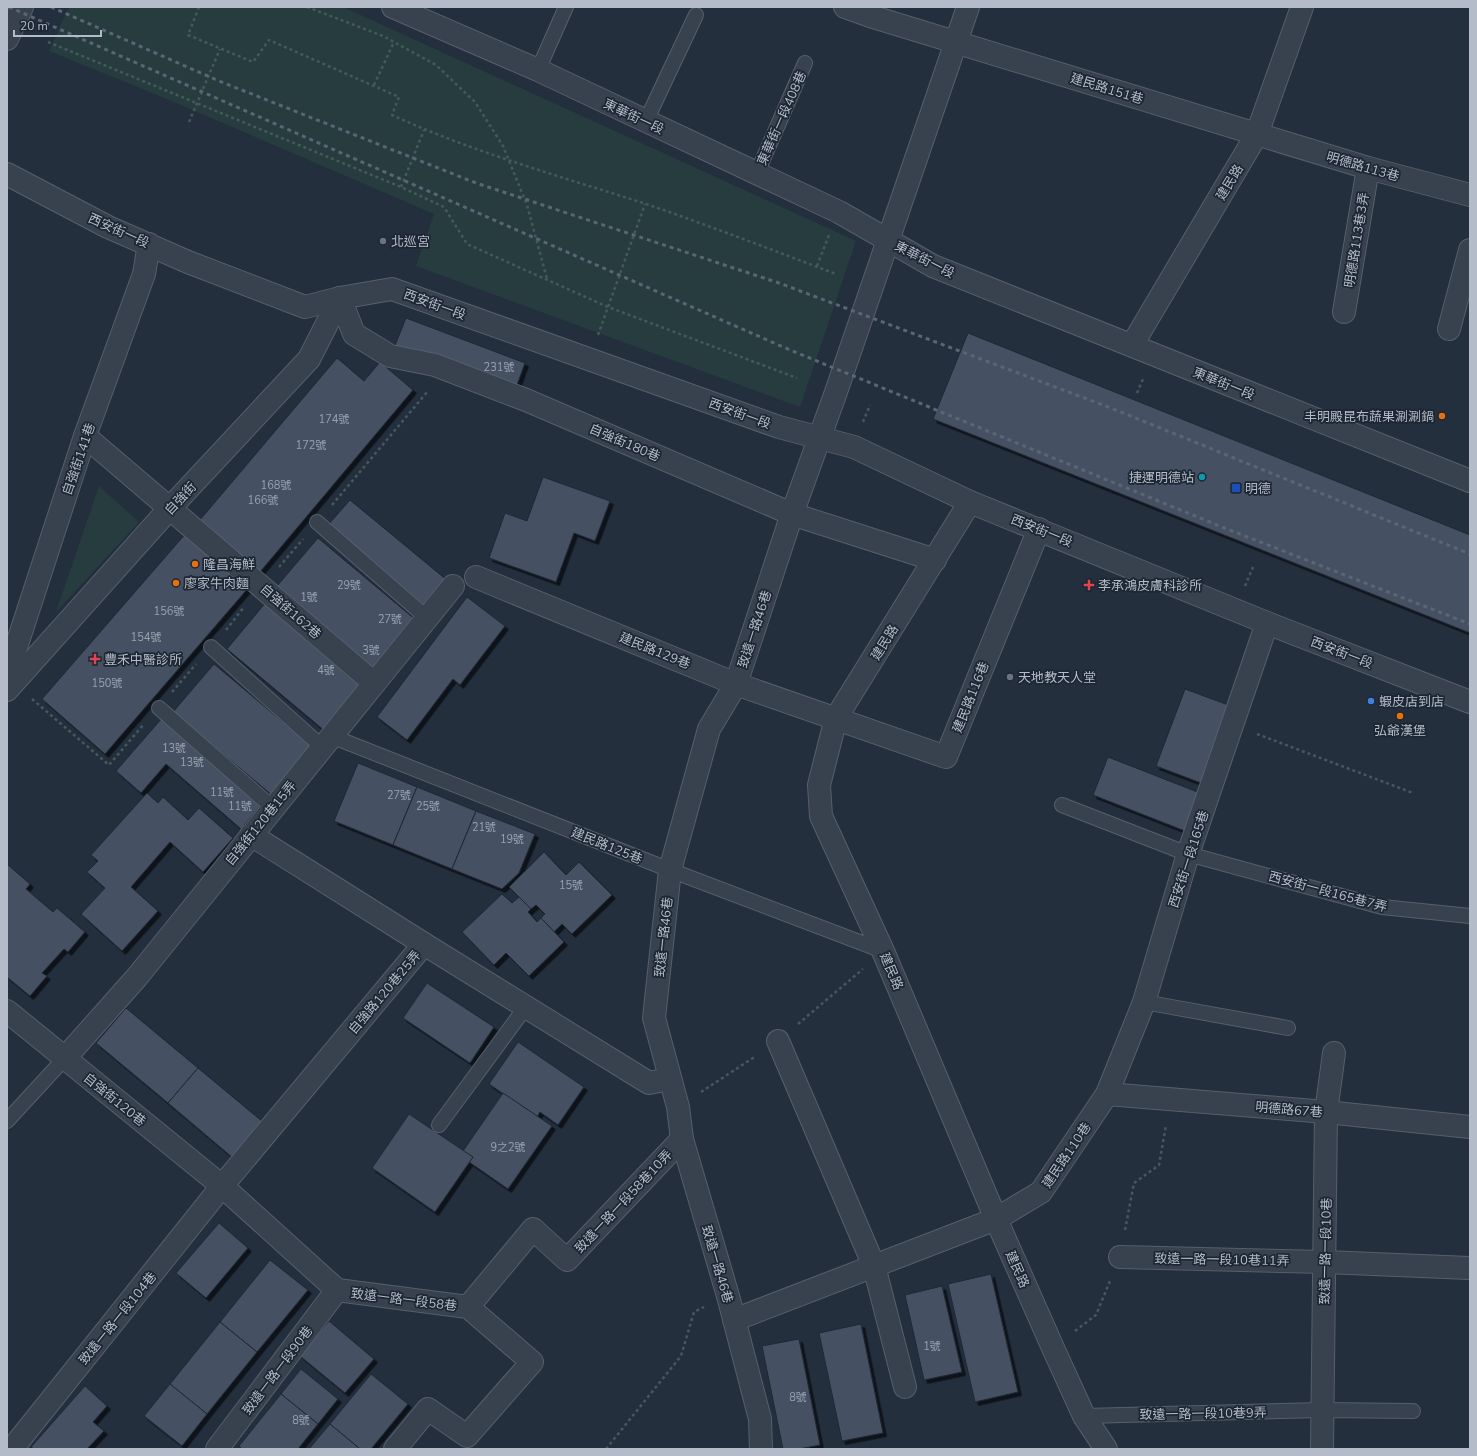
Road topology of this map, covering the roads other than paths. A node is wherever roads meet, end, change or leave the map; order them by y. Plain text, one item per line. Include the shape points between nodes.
1 (22, 7) edge
2 (393, 7) edge
3 (566, 7) edge
4 (845, 7) edge
5 (968, 7) edge
6 (1302, 7) edge
7 (696, 15) dead end
8 (7, 39) edge
9 (957, 42) junction
10 (805, 63) dead end
11 (538, 70) junction
12 (646, 121) junction
13 (1257, 134) junction
14 (1368, 168) junction
15 (7, 174) edge
16 (757, 174) junction
17 (1470, 195) edge
18 (888, 240) junction
19 (149, 244) junction
20 (1470, 250) edge
21 (340, 298) junction
22 (1344, 312) dead end
23 (1450, 329) dead end
24 (1132, 345) junction
25 (86, 436) junction
26 (819, 437) junction
27 (1470, 481) edge
28 (970, 502) junction
29 (170, 508) junction
30 (792, 514) junction
31 (317, 522) dead end
32 (1039, 528) junction
33 (935, 560) junction
34 (476, 576) dead end
35 (453, 586) dead end
36 (427, 618) junction
37 (1268, 623) junction
38 (210, 647) dead end
39 (7, 676) edge
40 (374, 683) junction
41 (736, 684) junction
42 (7, 690) edge
43 (1470, 702) edge
44 (158, 708) dead end
45 (836, 718) junction
46 (327, 741) junction
47 (1062, 805) dead end
48 (273, 808) junction
49 (251, 835) junction
50 (1188, 854) junction
51 (670, 870) junction
52 (1470, 916) edge
53 (424, 944) junction
54 (883, 951) junction
55 (1144, 1002) junction
56 (525, 1008) junction
57 (7, 1011) edge
58 (1288, 1028) dead end
59 (778, 1041) dead end
60 (1334, 1053) dead end
61 (65, 1058) junction
62 (670, 1079) junction
63 (1107, 1094) junction
64 (1326, 1112) junction
65 (7, 1121) edge
66 (439, 1125) dead end
67 (1470, 1126) edge
68 (682, 1139) junction
69 (222, 1186) junction
70 (996, 1219) junction
71 (1120, 1257) dead end
72 (1325, 1262) junction
73 (874, 1266) junction
74 (1469, 1268) dead end
75 (337, 1290) junction
76 (468, 1307) junction
77 (734, 1320) junction
78 (905, 1387) dead end
79 (1323, 1410) junction
80 (1413, 1411) dead end
81 (1084, 1416) junction
82 (12, 1449) edge
83 (217, 1449) edge
84 (395, 1449) edge
85 (761, 1449) edge
86 (1106, 1449) edge
87 (1322, 1449) edge

1 - 8 street
2 - 11 street, 東華街一段
3 - 11 lane
4 - 9 street, 建民路151巷
5 - 9 street, 致遠一路46巷
6 - 13 street, 建民路
7 - 12 lane
9 - 13 street, 建民路151巷
9 - 18 street, 致遠一路46巷
10 - 16 lane, 東華街一段408巷
11 - 12 street, 東華街一段
12 - 16 street, 東華街一段
13 - 14 street, 明德路113巷
13 - 24 street, 建民路
14 - 17 street, 明德路113巷
14 - 22 street, 明德路113巷3弄
15 - 19 street, 西安街一段 via 91,219
16 - 18 street, 東華街一段 via 839,212
18 - 24 street, 東華街一段 via 933,266
18 - 26 street, 致遠一路46巷
19 - 21 street, 西安街一段 via 188,262 305,307
19 - 25 street, 自強街141巷 via 144,274
20 - 23 street
21 - 26 street, 西安街一段 via 392,289 779,427
21 - 29 street, 自強街 via 309,359
21 - 30 street, 自強街180巷 via 354,334 390,356 435,364 526,400
24 - 27 street, 東華街一段
25 - 29 street, 自強街162巷
25 - 39 street, 自強街141巷
26 - 28 street, 西安街一段 via 854,447
26 - 30 street, 致遠一路46巷
28 - 32 street, 西安街一段
28 - 33 street, 建民路
29 - 40 street, 自強街162巷
29 - 42 street, 自強街
30 - 33 street, 自強街180巷
30 - 41 street, 致遠一路46巷
31 - 36 lane
32 - 37 street, 西安街一段
32 - 45 street, 建民路116巷 via 946,757
33 - 45 street, 建民路
34 - 41 street, 建民路129巷
35 - 36 street, 自強街120巷15弄
36 - 40 street, 自強街120巷15弄
37 - 43 street, 西安街一段
37 - 50 street, 西安街一段165巷
38 - 46 lane
40 - 46 street, 自強街120巷15弄
41 - 45 street, 建民路129巷
41 - 51 street, 致遠一路46巷 via 709,729
44 - 48 lane
45 - 54 street, 建民路 via 819,785 821,816
46 - 48 street, 自強街120巷15弄
46 - 51 lane, 建民路125巷
47 - 50 lane, 西安街一段165巷7弄
48 - 49 street, 自強街120巷15弄
49 - 53 street
49 - 61 street, 自強街120巷15弄 via 137,976
50 - 52 lane, 西安街一段165巷7弄 via 1382,907
50 - 55 street, 西安街一段165巷
51 - 54 lane, 建民路125巷
51 - 62 street, 致遠一路46巷 via 654,1018
53 - 56 street, 自強路120巷25弄
53 - 69 street, 自強路120巷25弄
54 - 70 street, 建民路
55 - 58 lane
55 - 63 street, 西安街一段165巷
56 - 62 street, 自強路120巷25弄 via 649,1084
56 - 66 lane
57 - 61 street, 自強街120巷
59 - 73 street
60 - 64 street, 致遠一路一段10巷
61 - 65 lane
61 - 69 street, 自強街120巷
62 - 68 street, 致遠一路46巷 via 678,1107
63 - 64 street, 明德路67巷
63 - 70 street, 建民路110巷 via 1041,1192
64 - 67 street, 明德路67巷
64 - 72 street, 致遠一路一段10巷
68 - 76 street, 致遠一路一段58巷10弄 via 567,1260 533,1229
68 - 77 street, 致遠一路46巷
69 - 75 street, 致遠一路一段58巷
69 - 82 street, 致遠一路一段104巷
70 - 73 street, 建民路110巷
70 - 81 street, 建民路
71 - 72 street, 致遠一路一段10巷11弄
72 - 74 street, 致遠一路一段10巷11弄
72 - 79 street, 致遠一路一段10巷
73 - 77 street, 建民路110巷
73 - 78 street
75 - 76 street, 致遠一路一段58巷
75 - 83 street, 致遠一路一段90巷
76 - 84 street, 致遠一路一段58巷 via 532,1362 467,1436 428,1409
77 - 85 street, 致遠一路46巷 via 760,1419
79 - 80 lane, 致遠一路一段10巷9弄
79 - 81 lane, 致遠一路一段10巷9弄
79 - 87 street, 致遠一路一段10巷
81 - 86 street, 建民路

